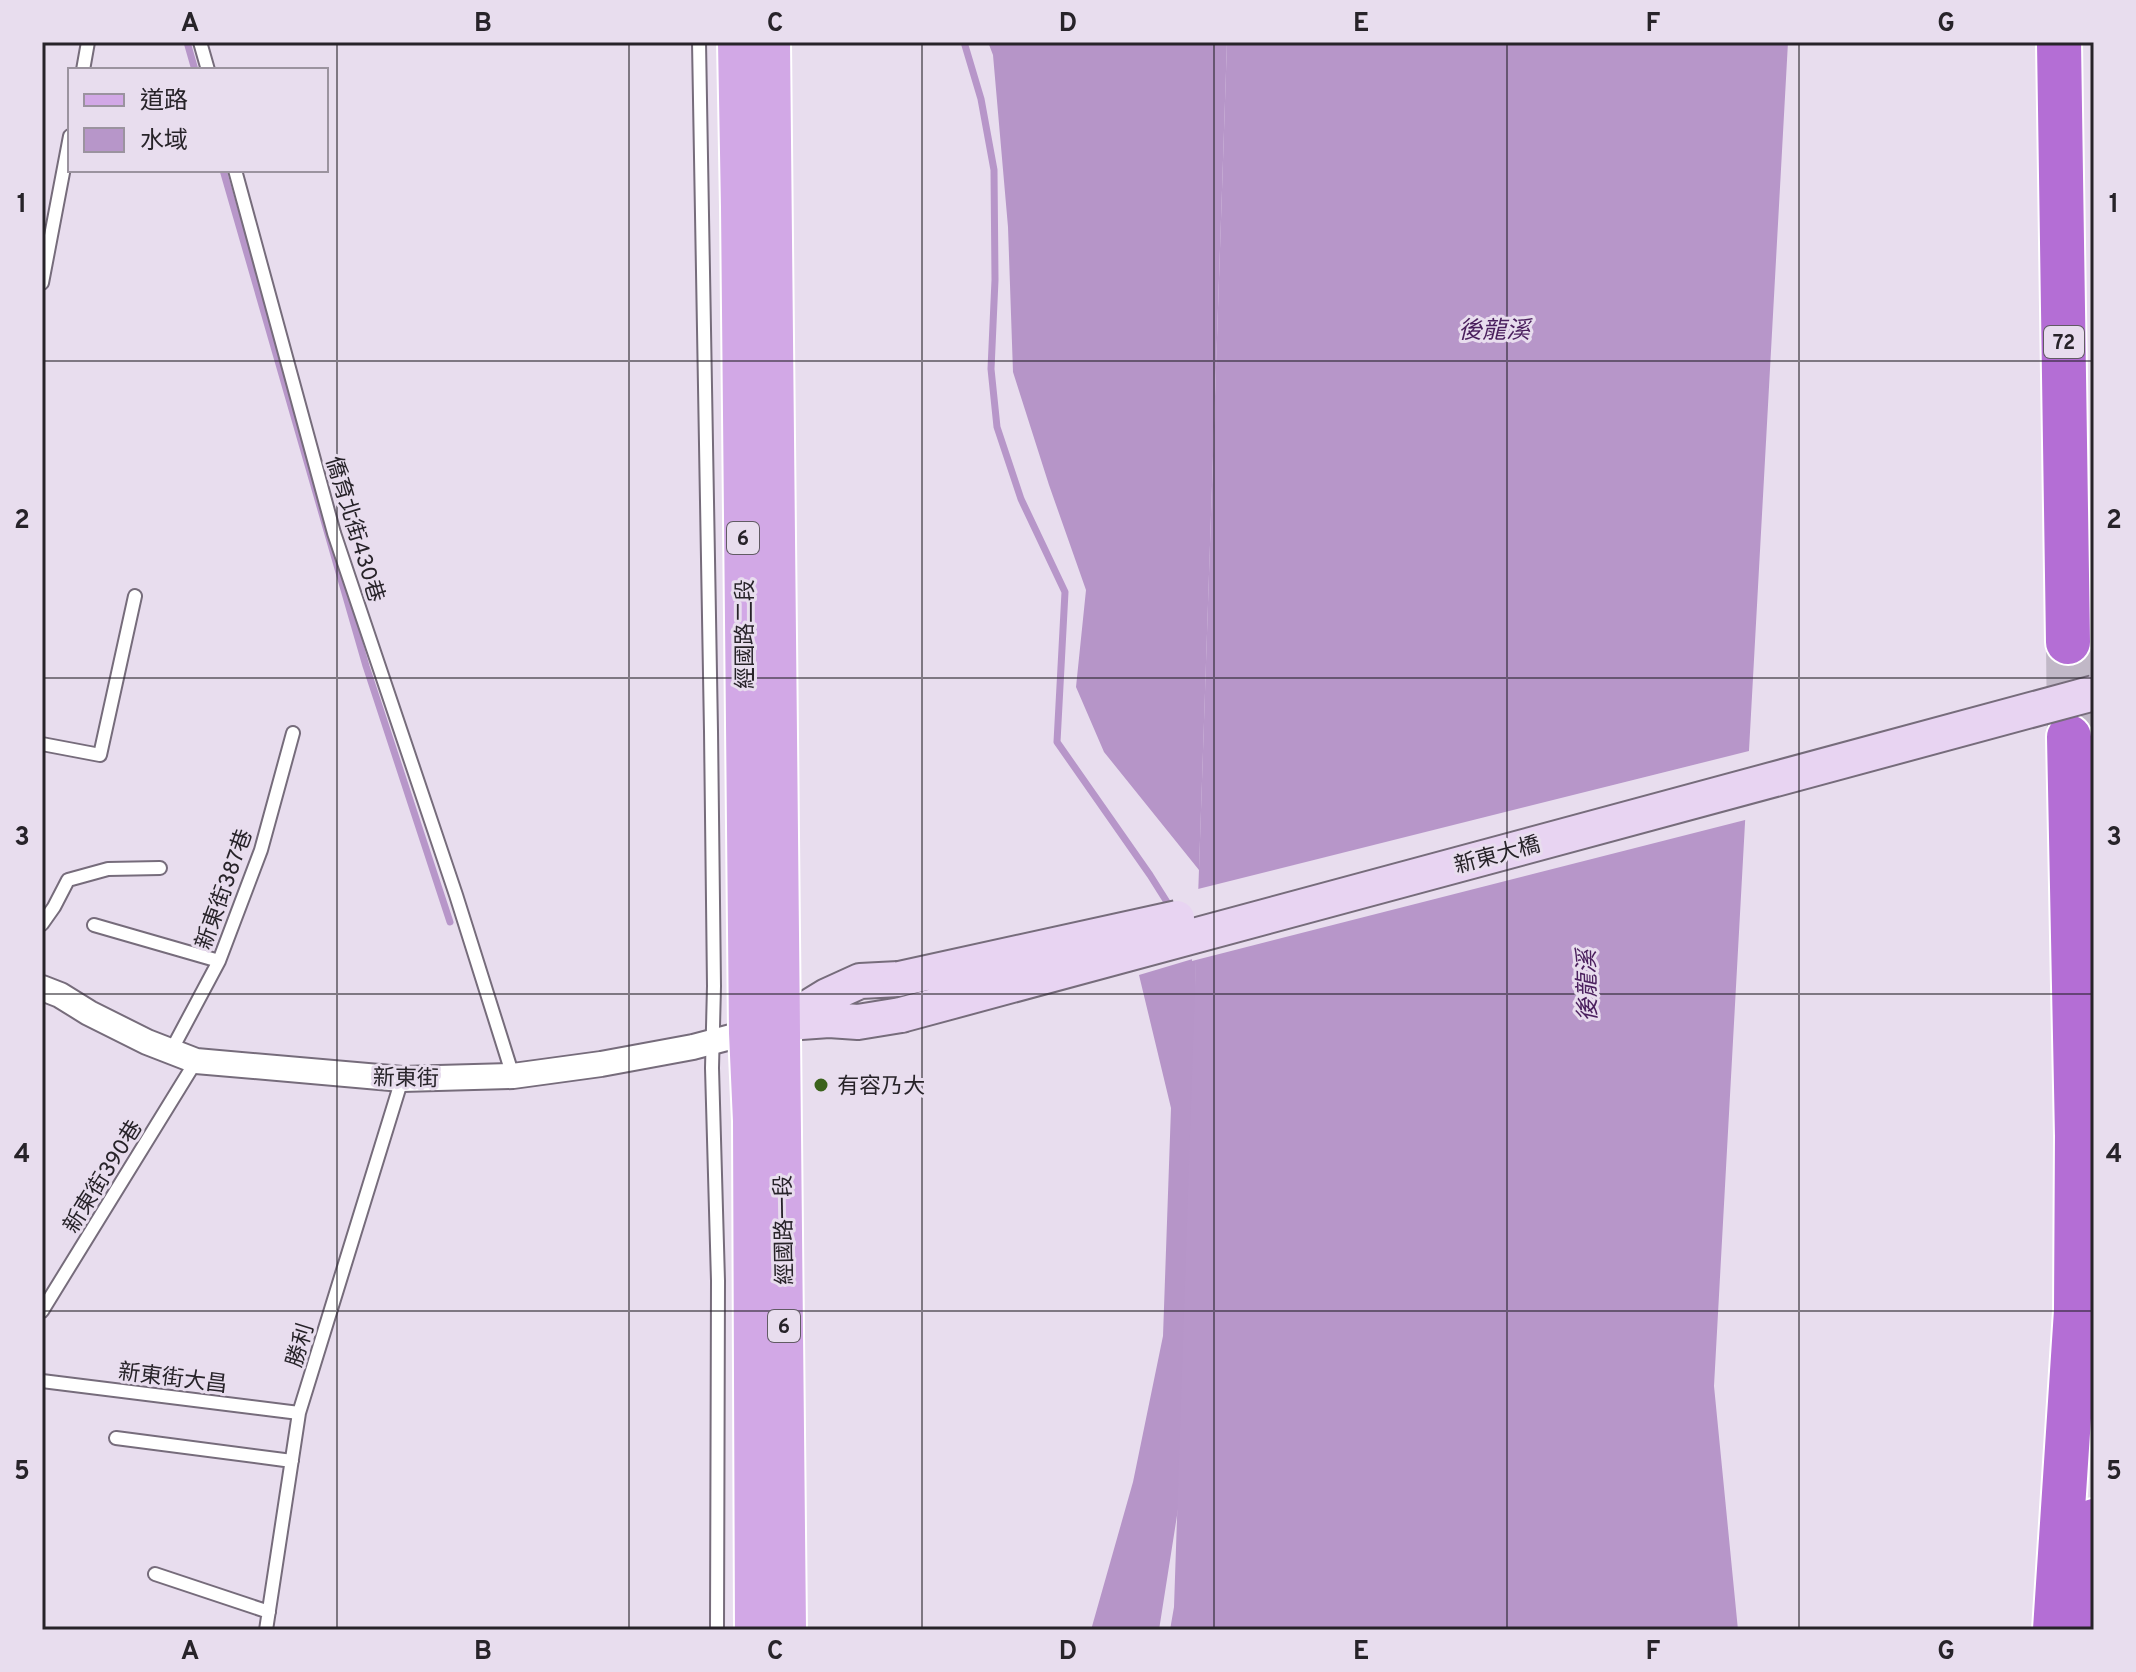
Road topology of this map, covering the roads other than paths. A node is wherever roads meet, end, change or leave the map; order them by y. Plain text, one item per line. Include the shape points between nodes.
1 (88, 42) edge
2 (200, 42) edge
3 (699, 42) edge
4 (737, 42) edge
5 (771, 42) edge
6 (2059, 42) edge
7 (83, 68) edge
8 (207, 68) edge
9 (68, 146) edge
10 (236, 172) edge
11 (42, 283) edge
12 (135, 596) dead end
13 (2081, 658) edge
14 (2094, 693) edge
15 (293, 733) dead end
16 (2069, 737) tunnel mouth
17 (42, 744) edge
18 (160, 868) dead end
19 (42, 924) edge
20 (94, 925) dead end
21 (219, 961) junction
22 (42, 988) edge
23 (748, 1033) junction
24 (171, 1051) junction
25 (196, 1061) junction
26 (513, 1076) junction
27 (402, 1079) junction
28 (42, 1311) edge
29 (42, 1381) edge
30 (299, 1413) junction
31 (116, 1438) dead end
32 (292, 1461) junction
33 (2094, 1521) edge
34 (155, 1574) dead end
35 (269, 1612) junction
36 (266, 1630) edge
37 (717, 1630) edge
38 (754, 1630) edge
39 (787, 1630) edge
40 (2055, 1630) edge
41 (2087, 1630) edge

1 - 7 lane
2 - 8 lane
3 - 23 lane via 711,731
4 - 23 main road, 經國路二段 / 6
5 - 23 main road, 經國路二段 / 6
6 - 13 highway, 72
9 - 11 lane
10 - 26 lane, 僑育北街430巷 via 334,533
12 - 17 lane via 100,755
13 - 23 street, 新東大橋, bridge via 1168,920 899,979 860,981
14 - 23 street, 新東大橋, bridge via 901,1015
15 - 21 lane, 新東街387巷 via 261,850
16 - 40 highway via 2076,1311
18 - 19 lane via 108,869 68,880
20 - 21 lane
21 - 24 lane, 新東街387巷
22 - 24 street, 新東街
23 - 26 street, 新東街 via 601,1064
23 - 37 lane via 718,1281
23 - 38 main road, 經國路一段 / 6
23 - 39 main road, 經國路一段 / 6 via 781,1123
24 - 25 street, 新東街
25 - 27 street, 新東街
25 - 28 lane, 新東街390巷
26 - 27 street, 新東街
27 - 30 lane, 勝利
29 - 30 lane, 新東街大昌
30 - 32 lane, 勝利
31 - 32 lane
32 - 35 lane, 勝利
33 - 41 highway
34 - 35 lane
35 - 36 lane, 勝利

